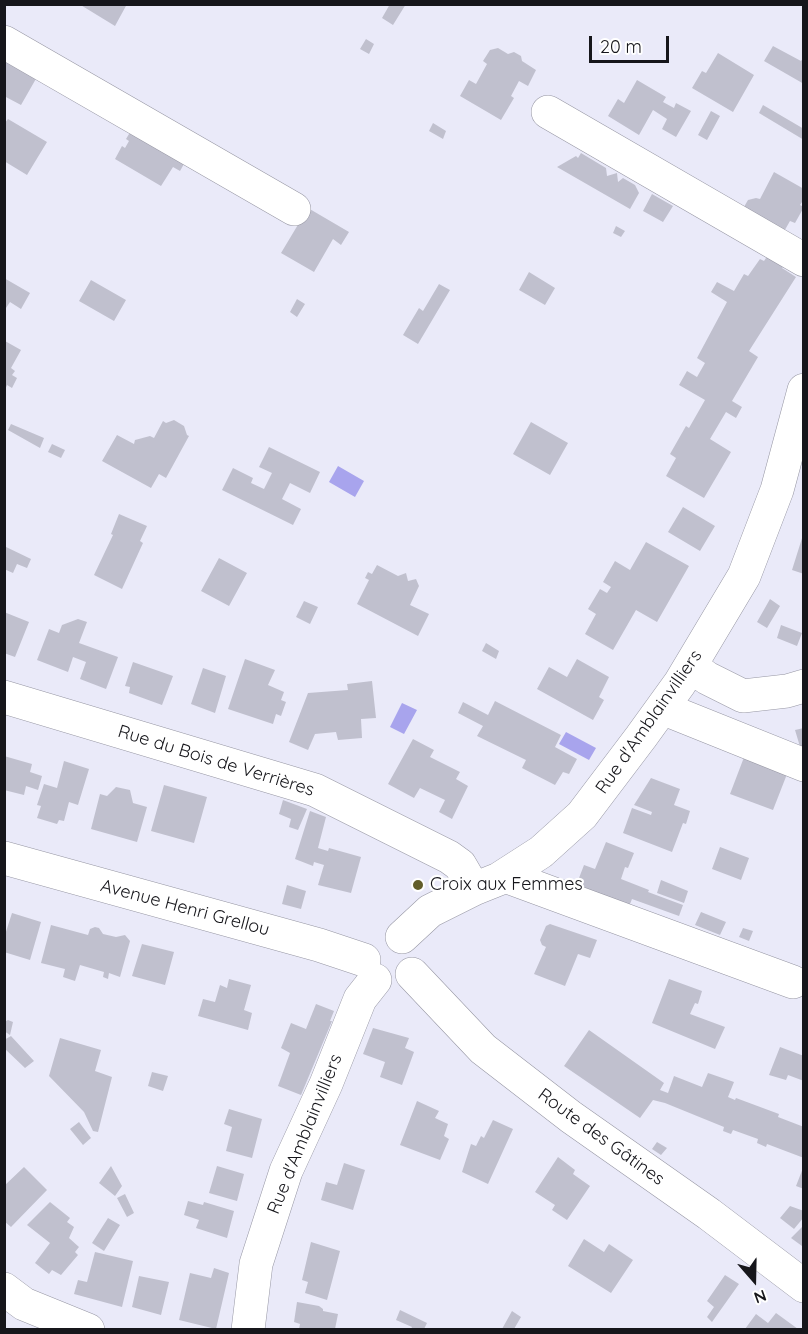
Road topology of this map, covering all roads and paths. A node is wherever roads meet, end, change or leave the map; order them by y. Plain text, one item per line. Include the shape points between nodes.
1 (4, 42) edge
2 (548, 112) dead end
3 (294, 209) dead end
4 (804, 260) edge
5 (804, 390) edge
6 (691, 666) junction
7 (804, 686) edge
8 (4, 697) edge
9 (662, 708) junction
10 (804, 765) edge
11 (4, 858) edge
12 (505, 876) junction
13 (474, 889) junction
14 (402, 937) junction
15 (370, 970) junction
16 (412, 974) junction
17 (793, 982) dead end
18 (804, 1286) edge
19 (4, 1289) edge
20 (88, 1329) edge
21 (248, 1329) edge

1 - 3 street
2 - 4 street
5 - 6 street, Rue d'Amblainvilliers via 777,490 744,576
6 - 7 street via 743,696
6 - 9 street, Rue d'Amblainvilliers
8 - 13 street, Rue du Bois de Verrières via 315,790 449,858 460,865
9 - 10 street
9 - 12 street, Rue d'Amblainvilliers via 582,815 541,852
11 - 15 street, Avenue Henri Grellou via 319,945
12 - 13 street, Rue d'Amblainvilliers
12 - 17 street
13 - 14 street, Rue d'Amblainvilliers via 429,911
14 - 15 street via 385,934 377,938 366,951
14 - 16 street via 416,957
15 - 16 street via 390,986
15 - 21 street, Rue d'Amblainvilliers via 326,1084 286,1171 256,1264
16 - 18 street, Route des Gâtines via 483,1049 570,1117
19 - 20 street via 24,1304

